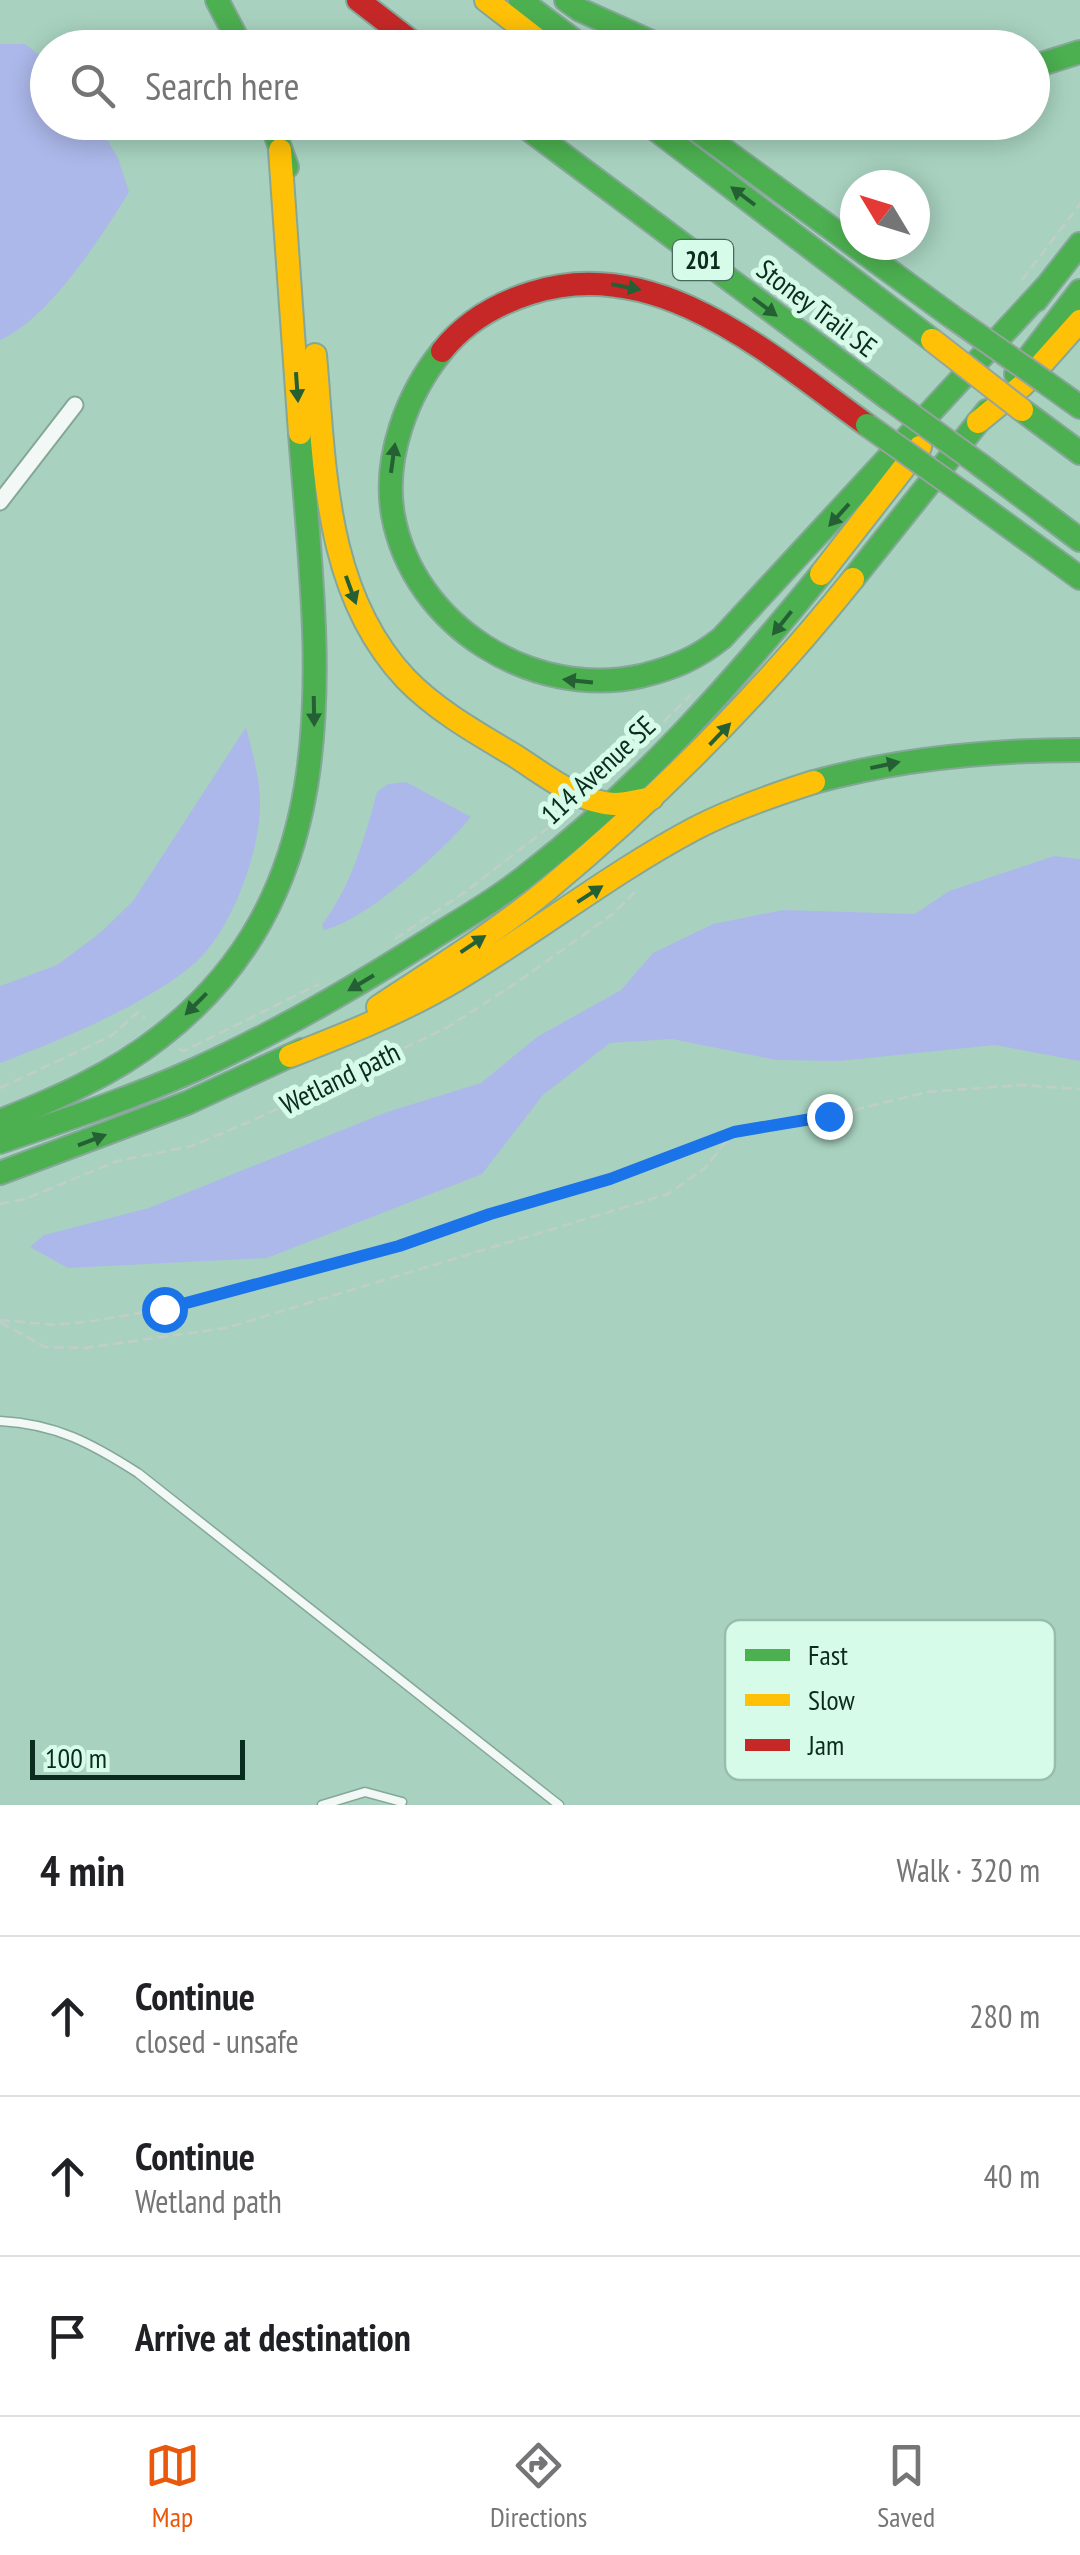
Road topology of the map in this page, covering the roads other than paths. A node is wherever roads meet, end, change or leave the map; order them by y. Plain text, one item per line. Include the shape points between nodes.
1 (217, 0) edge
2 (358, 0) edge
3 (486, 0) edge
4 (520, 0) edge
5 (566, 0) edge
6 (233, 30) edge
7 (397, 30) edge
8 (525, 30) edge
9 (560, 30) edge
10 (624, 30) edge
11 (1080, 52) edge
12 (1050, 61) edge
13 (277, 140) edge
14 (543, 140) edge
15 (670, 140) edge
16 (711, 140) edge
17 (280, 150) junction
18 (1080, 244) edge
19 (1046, 287) junction
20 (1080, 291) edge
21 (1080, 321) edge
22 (75, 406) dead end
23 (1080, 407) edge
24 (978, 422) junction
25 (1080, 453) edge
26 (0, 502) edge
27 (1080, 540) edge
28 (1080, 578) edge
29 (1080, 750) edge
30 (652, 798) junction
31 (610, 804) junction
32 (290, 1056) junction
33 (0, 1122) edge
34 (0, 1142) edge
35 (0, 1173) edge
36 (0, 1422) edge
37 (402, 1802) dead end
38 (322, 1805) edge
39 (559, 1805) edge

1 - 6 main road
2 - 7 main road
3 - 8 main road
4 - 9 main road
5 - 10 main road
11 - 12 main road
13 - 17 main road
14 -> 27 main road, Stoney Trail SE / 201, bridge
25 -> 15 main road, Stoney Trail SE / 201, bridge
16 - 23 main road, bridge
17 -> 31 main road via 296,188 336,537 350,592 375,641 438,708 530,766
17 -> 33 main road via 314,638 315,735 300,828 266,912 238,959 194,1007 160,1037 77,1088
18 - 19 main road, 114 Avenue SE
19 -> 28 main road, bridge via 760,600 681,666 608,682 573,682 496,656 437,610 407,565 394,520 396,438 434,357 472,321 518,295 598,283 689,306 739,336 867,425 963,493
19 -> 31 main road, 114 Avenue SE via 770,637
20 - 24 main road, 114 Avenue SE
21 - 24 main road
22 - 26 street
30 -> 24 main road, 114 Avenue SE via 797,649
32 -> 29 main road via 388,1018 471,972 645,858 730,812 819,778 910,759
30 - 31 main road
32 -> 30 main road, 114 Avenue SE via 497,928
31 -> 34 main road, 114 Avenue SE via 532,872 312,1012 192,1072
35 -> 32 main road, 114 Avenue SE via 187,1103
36 - 39 lane via 78,1436 138,1473
37 - 38 lane via 365,1792

